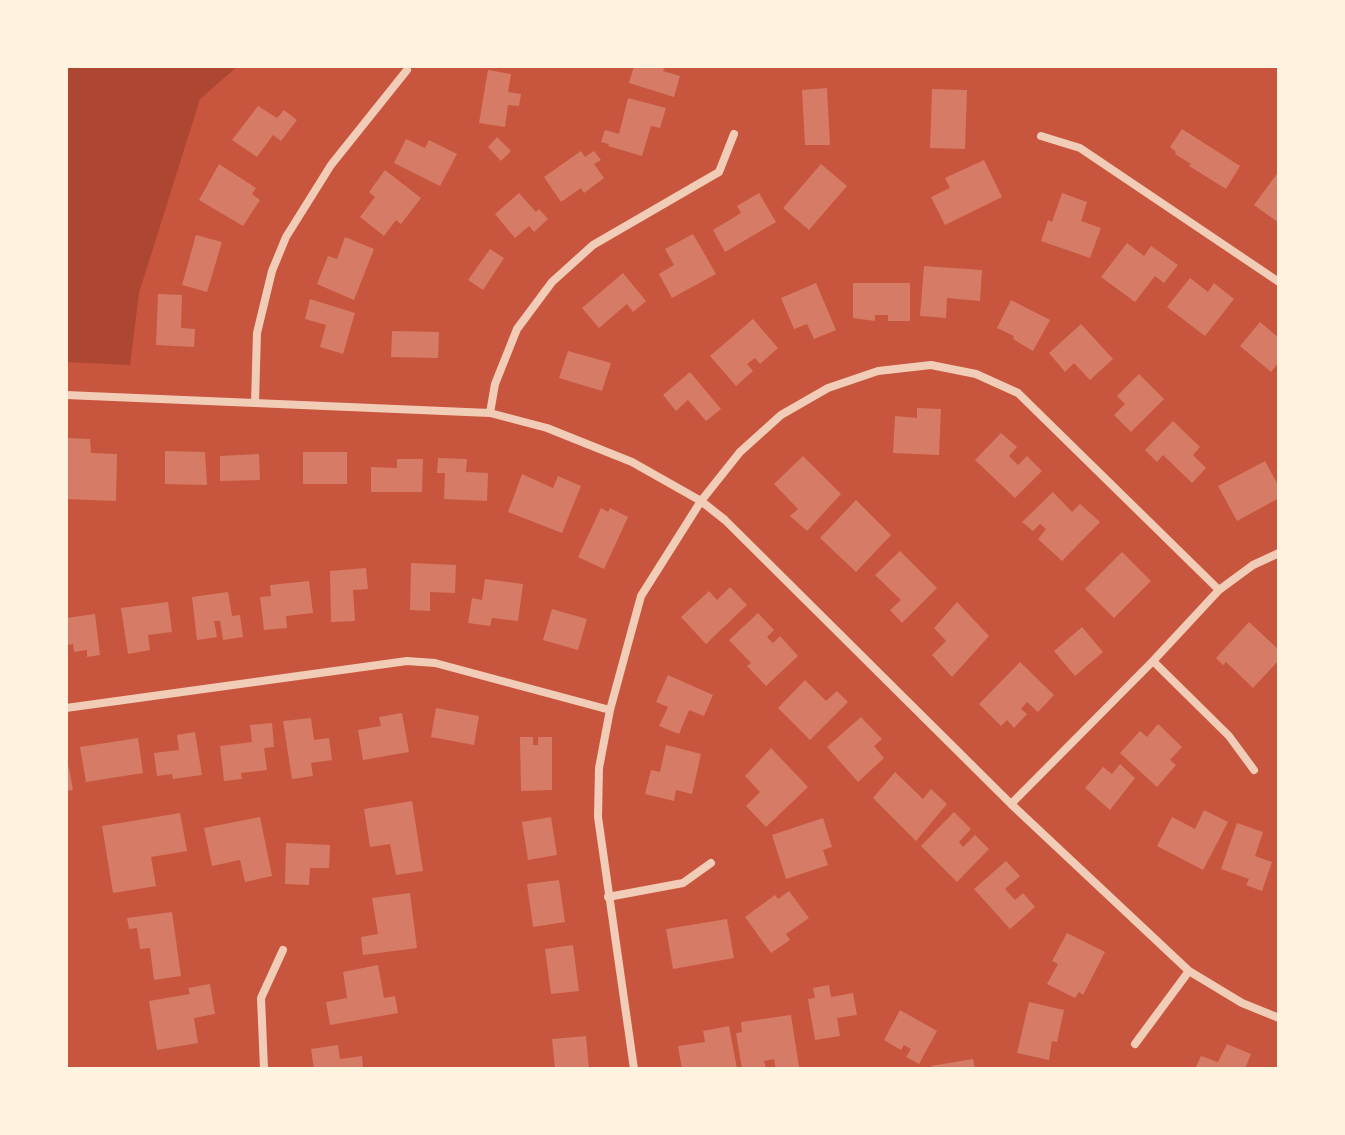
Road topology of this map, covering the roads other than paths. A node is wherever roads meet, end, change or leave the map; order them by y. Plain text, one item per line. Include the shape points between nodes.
1 (407, 70) dead end
2 (734, 134) dead end
3 (1041, 136) dead end
4 (1279, 282) edge
5 (66, 395) edge
6 (255, 402) junction
7 (490, 413) junction
8 (701, 501) junction
9 (1279, 553) edge
10 (1219, 590) junction
11 (1153, 661) junction
12 (66, 708) edge
13 (610, 710) junction
14 (1254, 770) dead end
15 (1011, 804) junction
16 (711, 863) dead end
17 (608, 897) junction
18 (283, 950) dead end
19 (1189, 971) junction
20 (1279, 1018) edge
21 (1135, 1044) dead end
22 (264, 1069) edge
23 (634, 1069) edge

1 - 6 street via 331,165 286,237 257,333
2 - 7 street via 719,172 593,245 552,282 517,329 495,384
3 - 4 street via 1080,148
5 - 6 street
6 - 7 street
7 - 8 street via 589,443
8 - 10 street via 740,452 781,415 828,388 878,371 931,365 976,374 1018,393
8 - 13 street via 641,596
8 - 15 street
9 - 10 street
10 - 11 street
11 - 14 street via 1229,736
11 - 15 street
12 - 13 street via 407,661 435,663
13 - 17 street via 598,805
15 - 19 street
16 - 17 street via 683,883
17 - 23 street
18 - 22 street via 261,998
19 - 20 street
19 - 21 street

